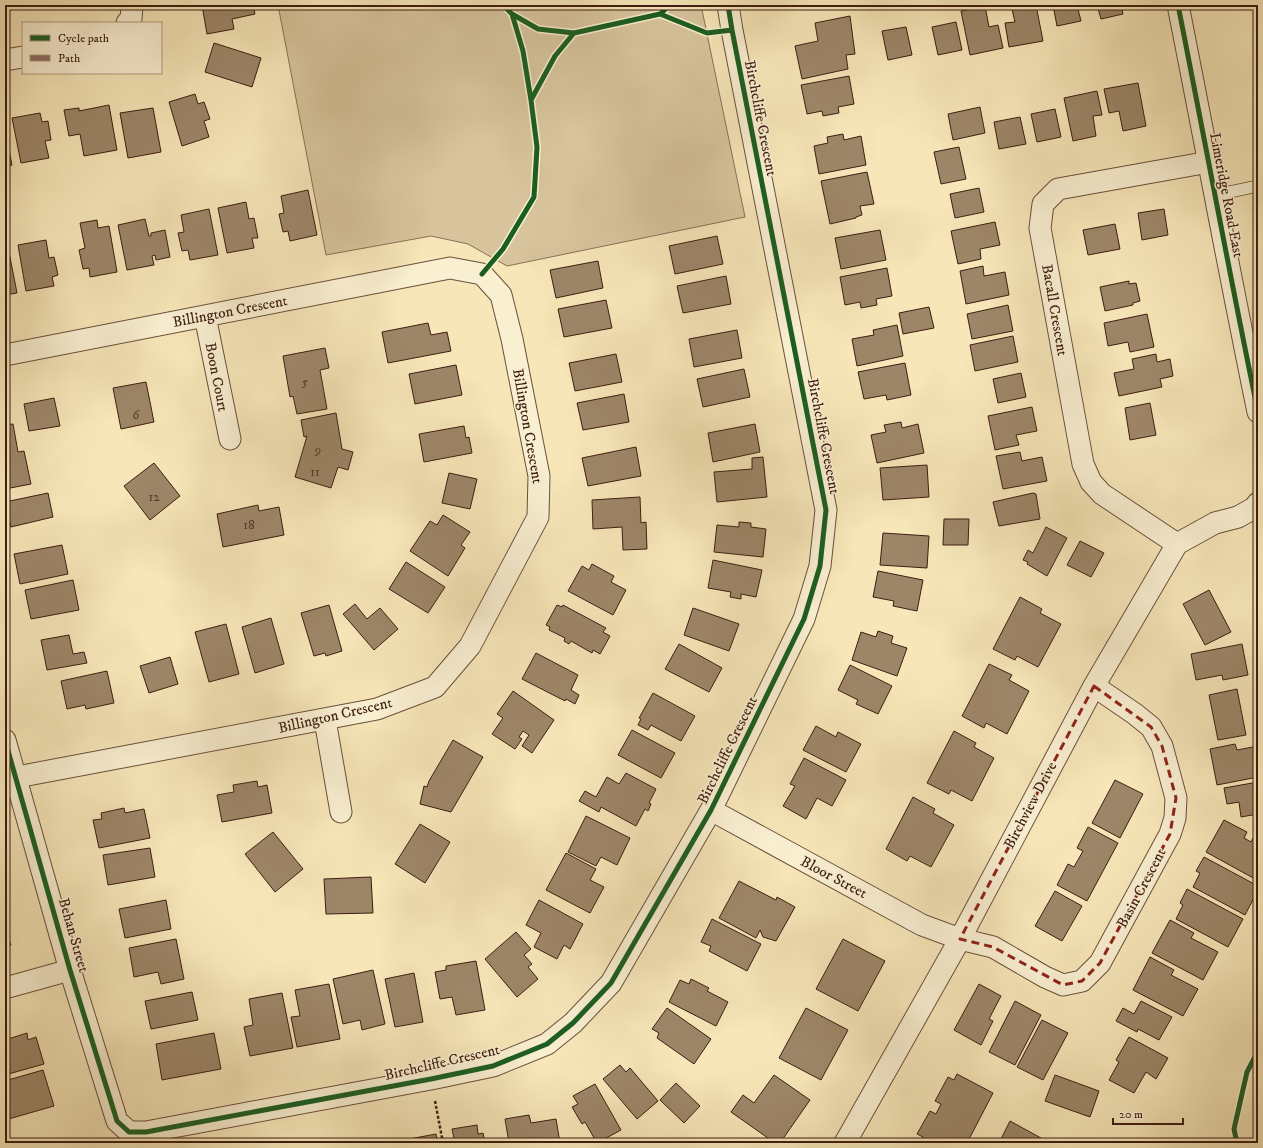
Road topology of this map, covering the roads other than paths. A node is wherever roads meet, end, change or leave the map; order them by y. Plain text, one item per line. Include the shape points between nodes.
1 (132, 5) edge
2 (728, 5) edge
3 (1178, 5) edge
4 (128, 22) edge
5 (22, 57) edge
6 (5, 60) edge
7 (1209, 162) junction
8 (1258, 186) edge
9 (1215, 195) junction
10 (205, 316) junction
11 (5, 355) edge
12 (1258, 412) edge
13 (230, 439) dead end
14 (1256, 506) edge
15 (1177, 544) junction
16 (1094, 686) junction
17 (325, 720) junction
18 (5, 740) edge
19 (17, 778) junction
20 (711, 810) junction
21 (341, 812) dead end
22 (960, 939) junction
23 (70, 970) junction
24 (5, 988) edge
25 (129, 1132) joint
26 (845, 1143) edge

1 - 4 street via 131,19
2 - 20 street, Birchcliffe Crescent via 826,510 820,566 804,619
3 - 7 street, Limeridge Road East
5 - 6 street
7 - 9 street, Limeridge Road East
7 - 15 street, Bacall Crescent via 1058,189 1043,204 1040,228 1083,464 1091,482 1102,494
8 - 9 lane
9 - 12 street, Limeridge Road East
10 - 11 street, Billington Crescent
10 - 13 street, Boon Court
10 - 17 street, Billington Crescent via 450,268 482,274 501,295 538,476 538,517 470,646 435,688 377,709
14 - 15 street via 1238,517 1215,523
15 - 16 street, Birchview Drive
16 - 22 street, Birchview Drive
16 - 22 street, Basin Crescent via 1151,727 1162,746 1176,798 1175,818 1170,834 1100,963 1082,981 1063,985 993,947
17 - 19 street, Billington Crescent
17 - 21 street
18 - 19 street, Behan Street
19 - 23 street, Behan Street
20 - 22 street, Bloor Street via 922,925
20 - 25 street, Birchcliffe Crescent via 611,983 573,1023 547,1044 493,1066 146,1132
22 - 26 street, Birchview Drive
23 - 24 street
23 - 25 street, Behan Street via 117,1121

